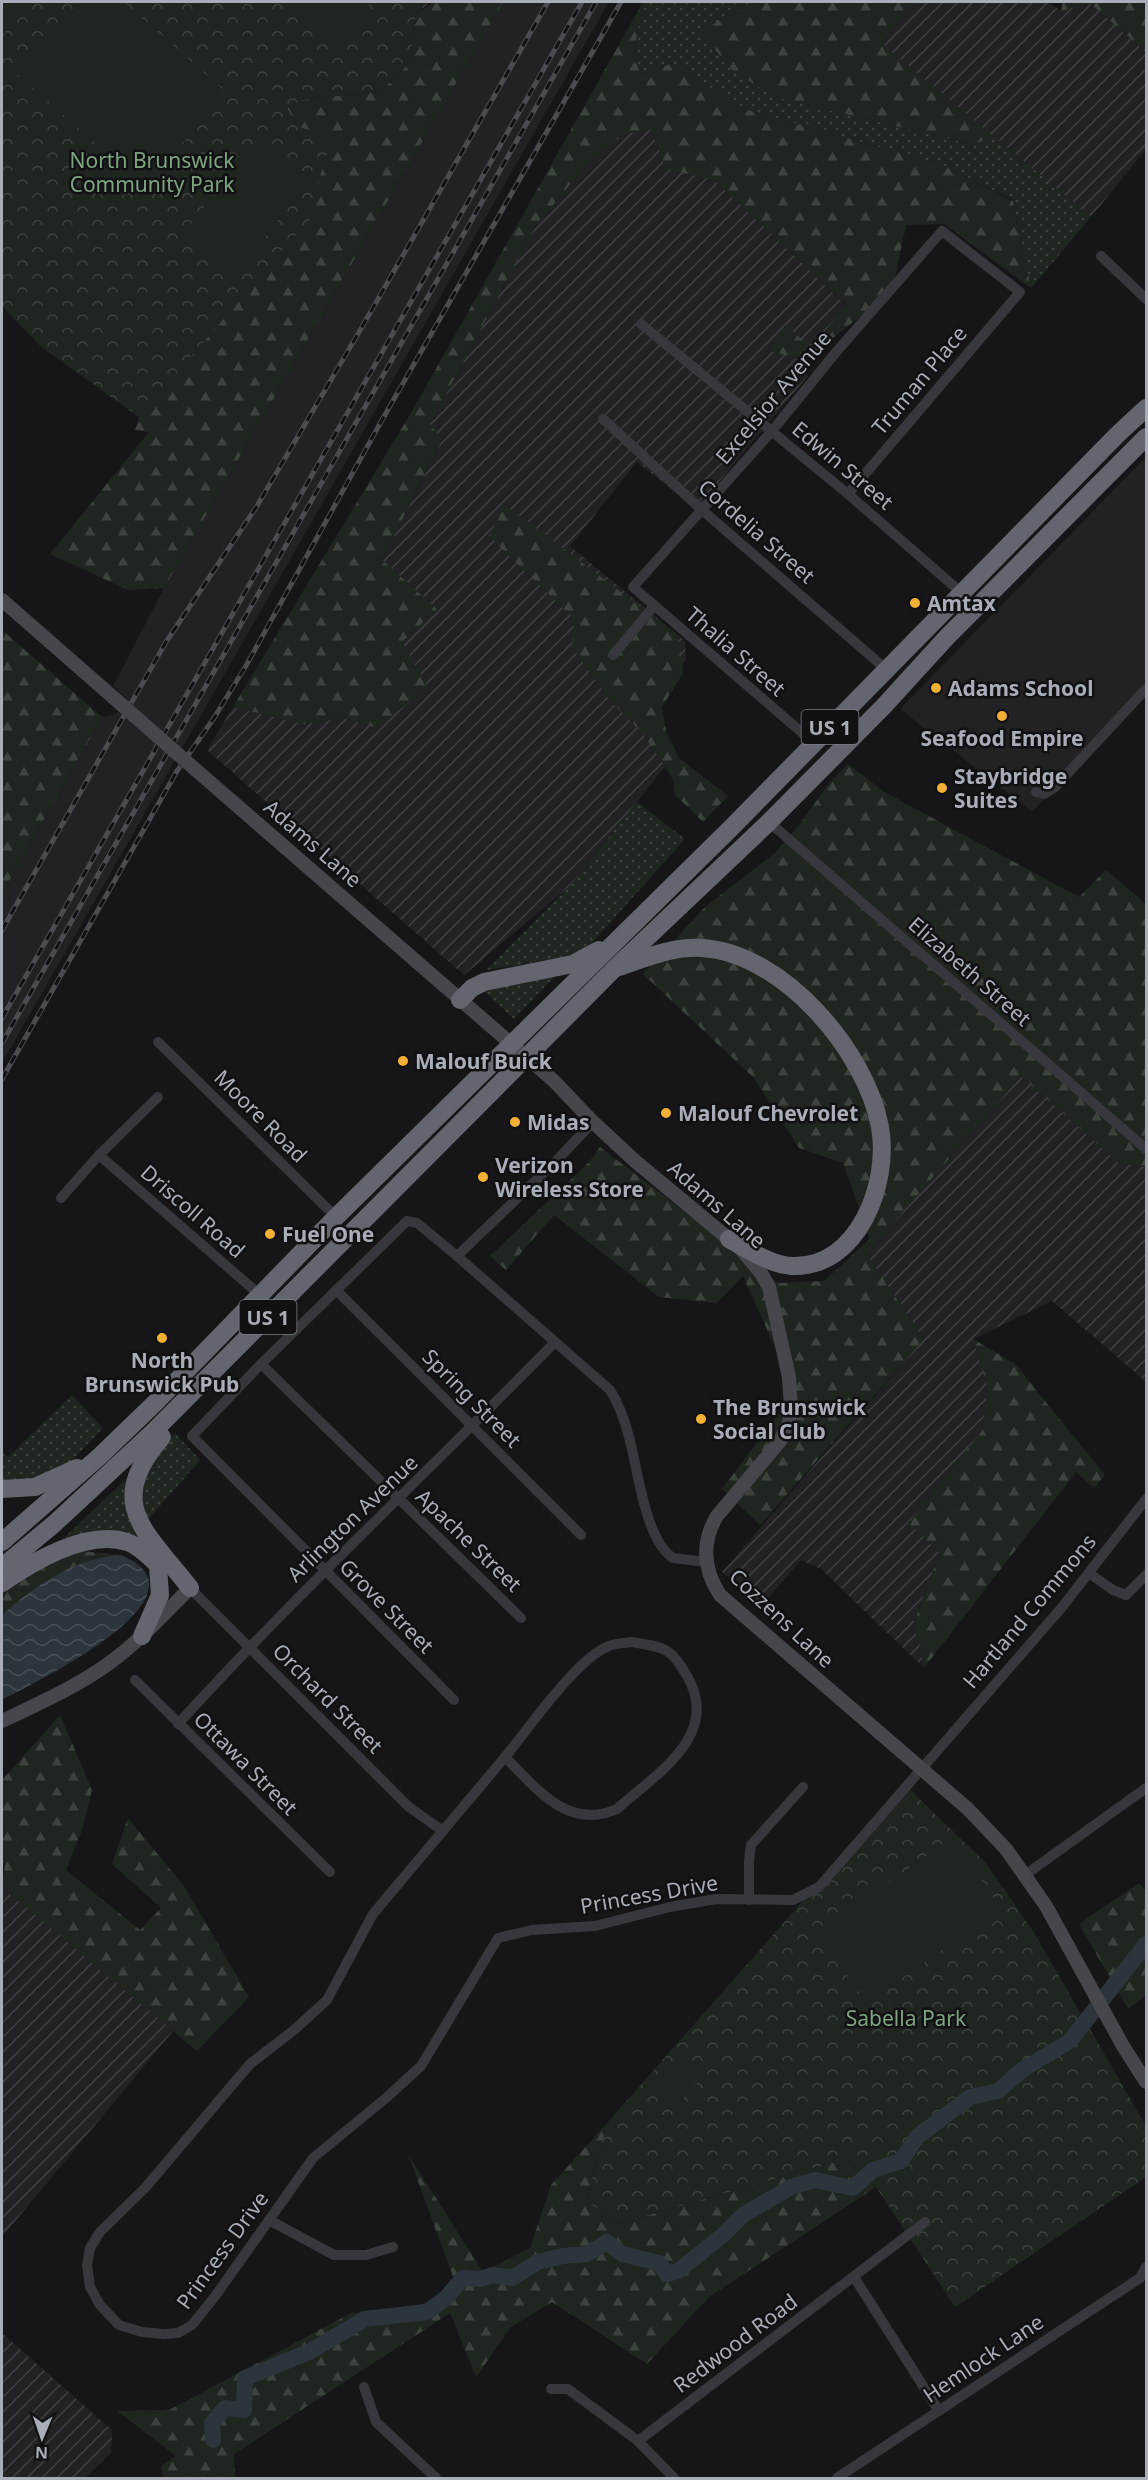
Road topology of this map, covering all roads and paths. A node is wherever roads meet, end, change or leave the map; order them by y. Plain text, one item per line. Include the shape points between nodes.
1 (1101, 256) dead end
2 (1020, 292) joint
3 (1146, 299) edge
4 (641, 324) dead end
5 (1146, 408) edge
6 (603, 419) dead end
7 (772, 431) junction
8 (1146, 437) edge
9 (848, 494) junction
10 (702, 510) junction
11 (633, 587) joint
12 (963, 594) junction
13 (2, 600) edge
14 (654, 606) junction
15 (612, 655) dead end
16 (887, 670) junction
17 (1146, 688) edge
18 (814, 743) junction
19 (1036, 792) dead end
20 (769, 822) junction
21 (623, 934) junction
22 (614, 969) junction
23 (460, 1000) junction
24 (158, 1042) dead end
25 (512, 1046) junction
26 (526, 1058) junction
27 (158, 1097) dead end
28 (593, 1122) junction
29 (1146, 1149) edge
30 (99, 1155) junction
31 (61, 1198) dead end
32 (336, 1217) junction
33 (729, 1239) junction
34 (457, 1256) junction
35 (336, 1290) junction
36 (261, 1296) junction
37 (555, 1342) junction
38 (225, 1359) junction
39 (261, 1364) junction
40 (473, 1426) junction
41 (192, 1436) joint
42 (100, 1456) junction
43 (2, 1489) edge
44 (1146, 1498) edge
45 (399, 1499) junction
46 (581, 1535) dead end
47 (2, 1542) edge
48 (705, 1562) junction
49 (158, 1566) junction
50 (2, 1567) edge
51 (326, 1571) junction
52 (1089, 1573) junction
53 (1146, 1575) edge
54 (2, 1582) edge
55 (190, 1588) junction
56 (521, 1618) dead end
57 (142, 1636) junction
58 (249, 1646) junction
59 (135, 1680) dead end
60 (454, 1700) dead end
61 (2, 1721) edge
62 (178, 1724) junction
63 (505, 1757) junction
64 (920, 1768) junction
65 (803, 1786) dead end
66 (1146, 1788) edge
67 (443, 1831) junction
68 (330, 1872) dead end
69 (1025, 1875) junction
70 (750, 1900) junction
71 (1146, 2082) edge
72 (269, 2220) junction
73 (925, 2222) dead end
74 (393, 2247) dead end
75 (1146, 2267) edge
76 (854, 2277) junction
77 (364, 2387) dead end
78 (551, 2389) dead end
79 (939, 2411) junction
80 (638, 2441) junction
81 (436, 2478) edge
82 (674, 2478) edge
83 (837, 2478) edge

1 - 3 street
2 - 7 street, Excelsior Avenue via 942,231
2 - 9 street, Truman Place
4 - 7 street, Edwin Street
5 - 12 highway, US 1
6 - 10 street, Cordelia Street
7 - 9 street, Edwin Street
7 - 10 street, Excelsior Avenue
8 - 20 highway, US 1
9 - 12 street, Edwin Street
10 - 11 street, Excelsior Avenue
10 - 16 street, Cordelia Street
11 - 14 street, Thalia Street
12 - 16 highway, US 1
13 - 23 street, Adams Lane, bridge
14 - 15 street
14 - 18 street, Thalia Street
16 - 18 highway, US 1
17 - 19 street via 1055,787 1044,794
18 - 21 highway, US 1
20 - 22 highway, US 1
20 - 29 street, Elizabeth Street
21 - 23 highway via 579,962 484,982 472,987
21 - 25 highway, US 1
22 - 26 highway, US 1
22 - 33 highway via 666,951 693,948 719,951 750,962 781,980 819,1014 852,1058 869,1091 880,1127 881,1167 870,1208 846,1243 823,1260 789,1266 769,1261
23 - 25 street, Adams Lane
24 - 32 street, Moore Road
25 - 26 street, Adams Lane
25 - 32 highway, US 1
26 - 28 street, Adams Lane
26 - 38 highway, US 1
27 - 30 street
28 - 33 street, Adams Lane
28 - 34 street
30 - 31 street
30 - 36 street, Driscoll Road
32 - 36 highway, US 1
33 - 48 street, Adams Lane via 756,1266 769,1287 790,1384 791,1408 780,1441 717,1516 706,1542
34 - 35 street, Cozzens Lane via 417,1223 407,1221
34 - 37 street, Cozzens Lane
35 - 39 street, Cozzens Lane
35 - 40 street, Spring Street
36 - 42 highway, US 1
37 - 40 street, Arlington Avenue
37 - 48 street, Cozzens Lane via 610,1390 617,1402 660,1545 673,1558
38 - 50 highway, US 1 via 104,1479
38 - 55 highway via 149,1452 134,1483 134,1504 141,1527
39 - 41 street, Cozzens Lane
39 - 45 street, Apache Street
40 - 45 street, Arlington Avenue
40 - 46 street, Spring Street
41 - 51 street, Grove Street
42 - 43 highway via 42,1485
42 - 47 highway, US 1
44 - 52 street, Hartland Commons
45 - 51 street, Arlington Avenue
45 - 56 street, Apache Street
48 - 64 street, Cozzens Lane via 720,1595
49 - 54 highway via 141,1549 127,1542 99,1540 55,1552
49 - 55 highway
49 - 57 highway via 160,1595
51 - 58 street, Arlington Avenue
51 - 60 street, Grove Street
52 - 53 street via 1122,1595 1132,1591
52 - 64 street, Hartland Commons
55 - 57 street
55 - 58 street, Orchard Street
57 - 61 street via 91,1676
58 - 62 street, Arlington Avenue
58 - 67 street, Orchard Street via 410,1806
59 - 62 street, Ottawa Street
62 - 68 street, Ottawa Street
63 - 63 street, Princess Drive via 570,1678 592,1655 610,1646 632,1642 675,1654 693,1686 697,1702 693,1735 680,1752 617,1809 605,1814 583,1815 548,1801
63 - 67 street, Princess Drive
64 - 69 street, Cozzens Lane via 988,1828
64 - 70 street, Hartland Commons via 819,1887 793,1900
65 - 70 street via 751,1845
66 - 69 street
67 - 72 street, Princess Drive via 373,1914 327,2000 250,2064 145,2188 100,2232 90,2248 90,2287 119,2325 142,2332 178,2333 192,2325
69 - 71 street, Cozzens Lane
70 - 72 street, Princess Drive via 716,1899 595,1926 532,1930 498,1938 421,2066 313,2157
72 - 74 street via 333,2255 366,2255
73 - 76 street, Redwood Road
75 - 79 street, Hemlock Lane via 1140,2278
76 - 79 street
76 - 80 street, Redwood Road
77 - 81 street via 376,2422
78 - 80 street via 568,2389
79 - 83 street, Hemlock Lane
80 - 82 street

